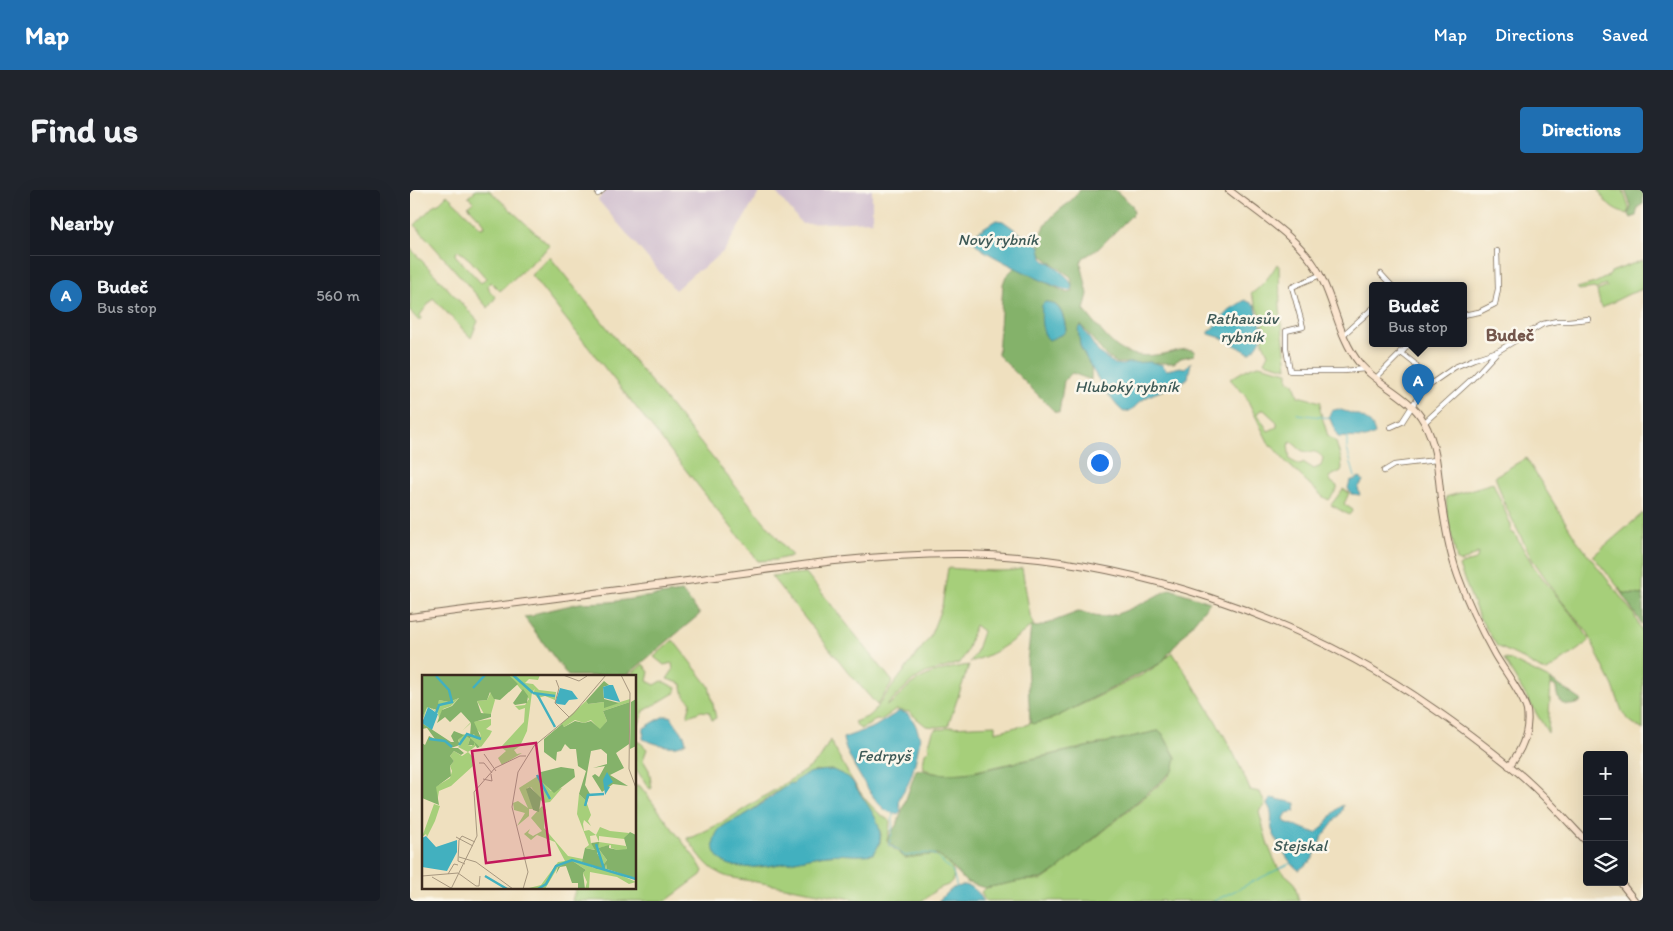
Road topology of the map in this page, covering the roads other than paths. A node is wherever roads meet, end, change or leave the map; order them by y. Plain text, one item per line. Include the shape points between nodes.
1 (603, 190) edge
2 (1229, 190) edge
3 (598, 194) dead end
4 (1497, 251) dead end
5 (1381, 274) dead end
6 (1320, 275) junction
7 (1388, 282) edge
8 (1369, 312) edge
9 (1467, 314) edge
10 (1588, 319) dead end
11 (1343, 335) junction
12 (1406, 347) edge
13 (1498, 351) junction
14 (1400, 352) junction
15 (1365, 369) junction
16 (1376, 378) junction
17 (1429, 385) junction
18 (1413, 406) junction
19 (1425, 422) junction
20 (1392, 427) dead end
21 (1436, 460) junction
22 (1384, 471) dead end
23 (410, 617) edge
24 (1509, 766) junction
25 (1586, 841) edge
26 (1623, 886) edge
27 (1635, 901) edge

1 - 3 street
2 - 6 main road via 1300,248
4 - 9 street via 1495,304
5 - 7 street
6 - 11 main road
6 - 15 street via 1292,287 1303,328 1286,330 1290,371
8 - 11 street
10 - 13 street via 1543,324
11 - 15 main road via 1351,352
12 - 14 street
13 - 17 street via 1455,368
13 - 19 street
14 - 16 street
14 - 17 street via 1414,364
15 - 16 main road
16 - 18 main road
17 - 18 street
18 - 19 main road
18 - 20 street via 1402,422
19 - 21 main road
21 - 22 street via 1394,466
21 - 24 main road via 1447,534 1458,577 1484,635 1526,706 1526,736
23 - 24 main road via 850,560 962,554 1053,562 1132,575 1208,597 1276,622 1394,683 1433,708
24 - 25 main road
26 - 27 main road

